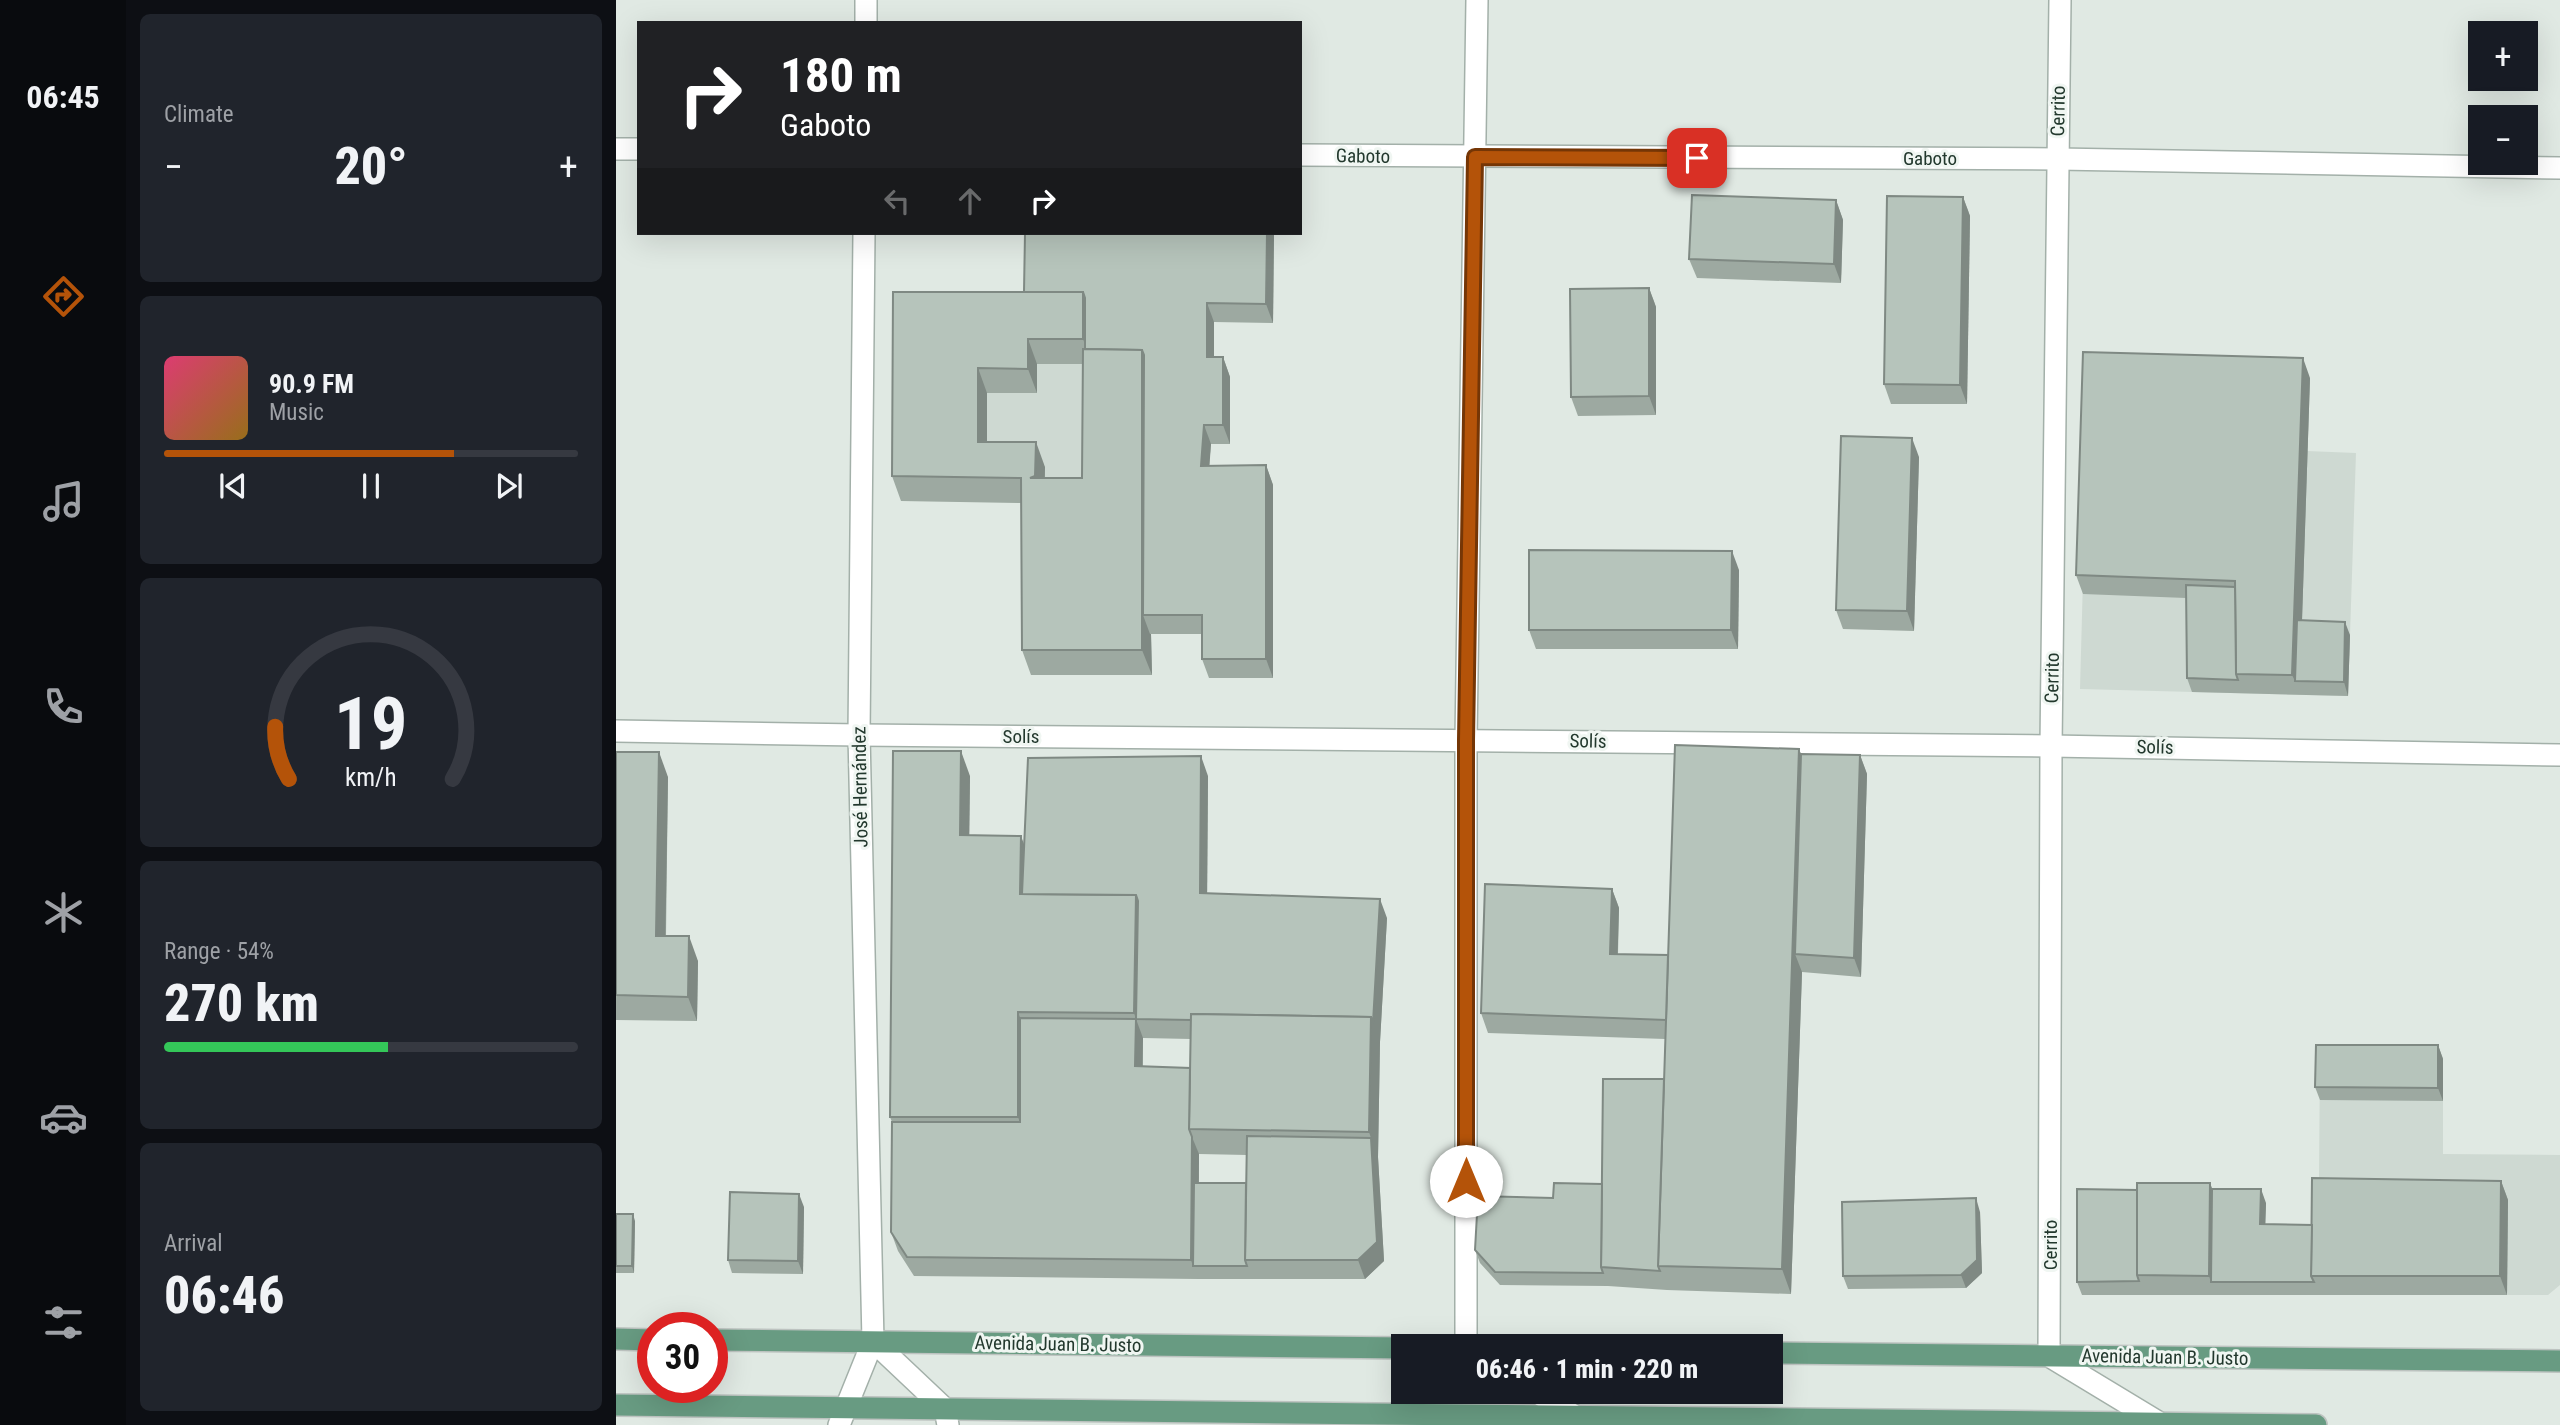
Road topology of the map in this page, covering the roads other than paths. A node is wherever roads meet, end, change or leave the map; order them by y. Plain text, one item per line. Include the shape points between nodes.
1 (866, 0) edge
2 (1477, 0) edge
3 (2060, 0) edge
4 (866, 21) edge
5 (616, 149) edge
6 (637, 149) edge
7 (1302, 155) edge
8 (1475, 157) junction
9 (2058, 159) junction
10 (2560, 168) edge
11 (864, 235) edge
12 (616, 731) edge
13 (859, 735) junction
14 (1466, 740) junction
15 (2051, 746) junction
16 (2560, 755) edge
17 (1466, 1334) edge
18 (616, 1339) edge
19 (637, 1340) edge
20 (728, 1340) edge
21 (873, 1342) junction
22 (1391, 1348) edge
23 (1783, 1353) edge
24 (2049, 1356) junction
25 (2560, 1361) edge
26 (1552, 1404) edge
27 (616, 1405) edge
28 (843, 1416) edge
29 (947, 1417) edge
30 (1575, 1421) edge
31 (2163, 1424) edge
32 (2316, 1425) edge

1 - 4 street
2 - 8 street
3 - 9 street, Cerrito
5 - 6 street
7 - 8 street, Gaboto
8 - 9 street, Gaboto
8 - 14 street
9 - 10 street, Gaboto
9 - 15 street, Cerrito
11 - 13 street, José Hernández
12 - 13 street, Solís
13 - 14 street, Solís
13 - 21 street, José Hernández
14 - 15 street, Solís
14 - 17 street
15 - 16 street, Solís
15 - 24 street, Cerrito
18 - 19 main road
20 - 21 main road, Avenida Juan B. Justo
21 - 22 main road, Avenida Juan B. Justo
21 - 28 street
21 - 29 street
23 - 24 main road, Avenida Juan B. Justo
24 - 25 main road, Avenida Juan B. Justo
24 - 31 street
26 - 30 street
27 - 28 main road
28 - 29 main road
29 - 30 main road
30 - 31 main road
31 - 32 main road

